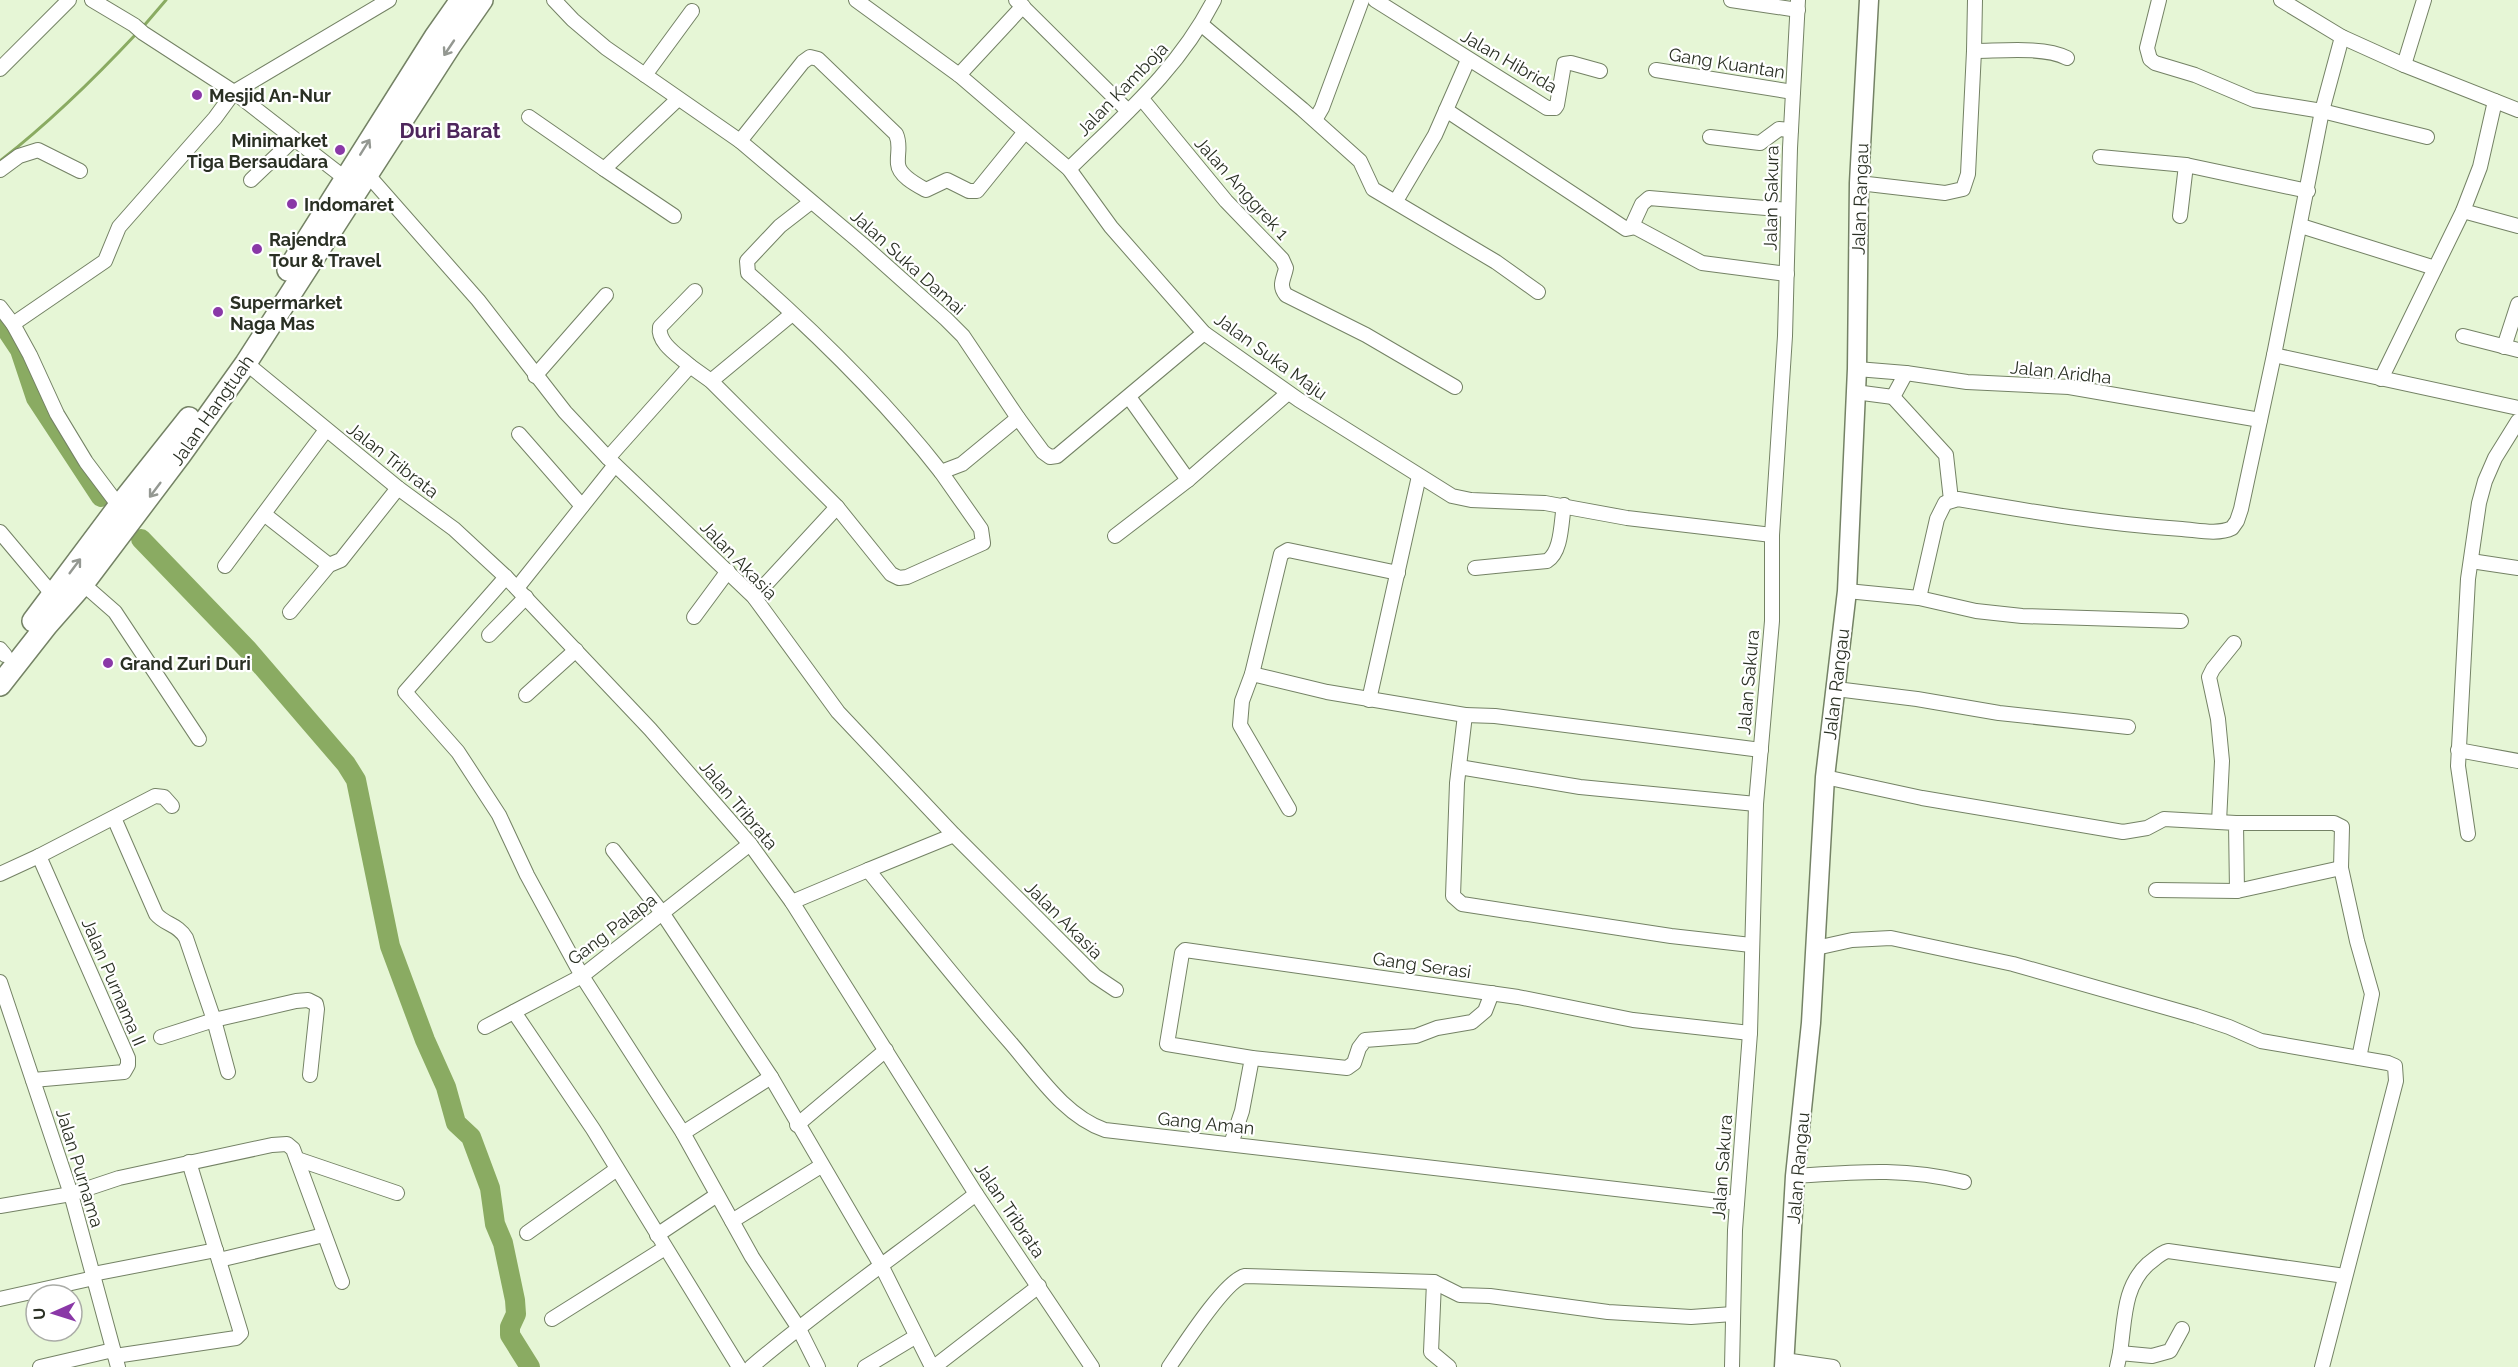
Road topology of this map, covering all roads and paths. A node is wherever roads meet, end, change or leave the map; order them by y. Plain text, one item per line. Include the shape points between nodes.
1 (69, 0) edge
2 (92, 0) edge
3 (389, 0) edge
4 (461, 0) edge
5 (482, 0) edge
6 (554, 0) edge
7 (856, 0) edge
8 (1215, 0) edge
9 (1362, 0) edge
10 (1375, 0) edge
11 (1731, 0) edge
12 (1869, 0) edge
13 (1975, 0) edge
14 (2159, 0) edge
15 (2281, 0) edge
16 (2424, 0) edge
17 (1019, 3) edge
18 (1798, 5) edge
19 (692, 11) dead end
20 (1202, 25) junction
21 (2342, 37) junction
22 (1974, 51) junction
23 (2067, 58) dead end
24 (1468, 60) junction
25 (2404, 65) junction
26 (0, 69) edge
27 (1656, 70) dead end
28 (1599, 71) dead end
29 (645, 75) junction
30 (959, 75) junction
31 (234, 92) junction
32 (1793, 92) junction
33 (678, 99) junction
34 (1142, 99) junction
35 (2495, 101) junction
36 (2518, 110) edge
37 (1128, 111) junction
38 (1446, 111) junction
39 (2322, 111) junction
40 (529, 117) dead end
41 (1315, 120) junction
42 (1791, 130) junction
43 (1024, 133) junction
44 (1710, 137) dead end
45 (2427, 137) dead end
46 (293, 140) junction
47 (740, 141) junction
48 (2100, 157) dead end
49 (2186, 165) junction
50 (604, 168) junction
51 (1069, 169) junction
52 (0, 170) edge
53 (80, 171) dead end
54 (368, 175) junction
55 (345, 179) junction
56 (251, 180) dead end
57 (1859, 183) junction
58 (2308, 191) junction
59 (1396, 201) junction
60 (811, 202) junction
61 (1788, 210) junction
62 (2463, 211) junction
63 (674, 216) dead end
64 (2180, 216) dead end
65 (1633, 226) junction
66 (2301, 226) junction
67 (2518, 226) edge
68 (2435, 268) junction
69 (1787, 274) junction
70 (695, 291) dead end
71 (1538, 292) dead end
72 (606, 295) dead end
73 (2518, 304) edge
74 (0, 308) edge
75 (792, 314) junction
76 (13, 324) junction
77 (1204, 333) junction
78 (2463, 336) dead end
79 (2504, 346) junction
80 (2518, 350) edge
81 (2274, 355) junction
82 (246, 363) junction
83 (690, 366) junction
84 (1857, 369) junction
85 (1906, 373) junction
86 (535, 376) junction
87 (2380, 379) junction
88 (711, 381) junction
89 (1455, 387) dead end
90 (1855, 392) junction
91 (1288, 393) junction
92 (1893, 397) junction
93 (1129, 398) junction
94 (2518, 408) edge
95 (1018, 418) junction
96 (2260, 420) junction
97 (2518, 421) edge
98 (326, 430) junction
99 (519, 434) dead end
100 (611, 462) junction
101 (941, 472) junction
102 (1419, 476) junction
103 (1188, 480) junction
104 (398, 488) junction
105 (1951, 500) junction
106 (1564, 505) junction
107 (119, 506) junction
108 (582, 506) junction
109 (837, 507) junction
110 (264, 514) junction
111 (0, 532) edge
112 (1772, 535) junction
113 (1116, 536) dead end
114 (2471, 561) junction
115 (329, 565) junction
116 (225, 566) dead end
117 (1475, 568) dead end
118 (2518, 568) edge
119 (728, 571) junction
120 (1398, 573) junction
121 (506, 577) junction
122 (83, 584) junction
123 (1847, 591) junction
124 (522, 592) junction
125 (54, 595) junction
126 (754, 597) junction
127 (1919, 598) junction
128 (290, 612) dead end
129 (694, 617) dead end
130 (42, 621) junction
131 (2181, 621) dead end
132 (489, 635) dead end
133 (2234, 643) dead end
134 (576, 650) junction
135 (2, 655) edge
136 (1252, 674) junction
137 (0, 685) edge
138 (1836, 689) junction
139 (526, 695) dead end
140 (1369, 700) junction
141 (1465, 715) junction
142 (2128, 727) dead end
143 (199, 739) dead end
144 (1761, 750) junction
145 (2458, 750) junction
146 (2518, 761) edge
147 (1459, 767) junction
148 (1825, 777) junction
149 (1756, 804) junction
150 (172, 806) dead end
151 (1289, 809) dead end
152 (114, 818) junction
153 (2219, 822) junction
154 (2236, 823) junction
155 (2468, 834) dead end
156 (954, 835) junction
157 (750, 844) junction
158 (614, 850) dead end
159 (39, 856) junction
160 (2341, 868) junction
161 (868, 870) junction
162 (0, 874) edge
163 (2156, 890) dead end
164 (2237, 891) junction
165 (792, 902) junction
166 (663, 914) junction
167 (1751, 945) junction
168 (1816, 948) junction
169 (582, 976) junction
170 (0, 982) edge
171 (1116, 990) dead end
172 (1492, 993) junction
173 (514, 1012) junction
174 (214, 1020) junction
175 (485, 1028) dead end
176 (1750, 1033) junction
177 (161, 1037) dead end
178 (886, 1050) junction
179 (1252, 1058) junction
180 (2359, 1058) junction
181 (228, 1072) dead end
182 (310, 1075) dead end
183 (771, 1077) junction
184 (33, 1080) junction
185 (797, 1125) junction
186 (683, 1133) junction
187 (1232, 1144) junction
188 (297, 1159) junction
189 (189, 1162) junction
190 (821, 1166) junction
191 (617, 1169) junction
192 (1795, 1176) junction
193 (1964, 1182) dead end
194 (397, 1193) dead end
195 (71, 1194) junction
196 (976, 1194) junction
197 (717, 1195) junction
198 (1737, 1203) junction
199 (0, 1206) edge
200 (732, 1221) junction
201 (527, 1233) dead end
202 (324, 1235) junction
203 (657, 1235) junction
204 (665, 1248) junction
205 (217, 1255) junction
206 (882, 1267) junction
207 (93, 1276) junction
208 (2345, 1276) junction
209 (342, 1282) dead end
210 (1434, 1282) junction
211 (1039, 1286) junction
212 (0, 1299) edge
213 (1733, 1314) junction
214 (552, 1319) dead end
215 (798, 1327) junction
216 (2182, 1329) dead end
217 (915, 1337) junction
218 (2120, 1353) junction
219 (116, 1358) edge
220 (1784, 1364) edge
221 (1086, 1365) edge
222 (40, 1367) edge
223 (739, 1367) edge
224 (751, 1367) edge
225 (818, 1367) edge
226 (865, 1367) edge
227 (933, 1367) edge
228 (1169, 1367) edge
229 (1449, 1367) edge
230 (1732, 1367) edge
231 (1833, 1367) edge
232 (2117, 1367) edge
233 (2322, 1367) edge

1 - 26 street
2 - 31 street
3 - 31 street
55 -> 4 highway, Jalan Hangtuah
5 -> 54 highway, Jalan Hangtuah
6 - 29 street, Jalan Suka Damai via 606,48
7 - 30 street, Jalan Suka Maju
8 - 20 street, Jalan Kamboja
9 - 41 street
10 - 24 street, Jalan Hibrida
11 - 18 street
12 - 57 main road, Jalan Rangau
13 - 22 street
14 - 39 street via 2147,48 2155,63 2254,99
15 - 21 street
16 - 25 street
17 - 30 street
17 - 37 street
18 - 32 street, Jalan Sakura
19 - 29 street
20 - 34 street, Jalan Kamboja via 1173,66
20 - 41 street
21 - 25 street
21 - 39 street
22 - 23 street via 2025,51
22 - 57 street via 1968,174 1963,189 1945,193
24 - 28 street, Jalan Hibrida via 1551,109 1557,105 1564,64
24 - 38 street
25 - 35 street
27 - 32 street, Gang Kuantan
29 - 33 street, Jalan Suka Damai
30 - 43 street, Jalan Suka Maju
31 - 46 street
31 - 76 street via 119,227 105,261
32 - 42 street, Jalan Sakura
33 - 47 street, Jalan Suka Damai
33 - 50 street
34 - 37 street, Jalan Kamboja
34 - 89 street, Jalan Anggrek 1 via 1226,201 1282,259 1286,268 1281,284 1286,295 1366,335
35 - 36 street
35 - 62 street via 2480,167
37 - 51 street, Jalan Kamboja
38 - 59 street
38 - 65 street via 1615,223 1626,229
39 - 45 street
39 - 58 street
40 - 50 street
41 - 59 street via 1364,165 1373,189
42 - 44 street via 1779,129 1760,144
42 - 61 street, Jalan Sakura
43 - 47 street via 977,191 949,180 926,190 900,171 896,134 818,58 810,57
43 - 51 street, Jalan Suka Maju
46 - 55 street
46 - 56 street
47 - 60 street, Jalan Suka Damai
48 - 49 street
49 - 58 street
49 - 64 street
50 - 63 street
51 - 77 street, Jalan Suka Maju via 1111,227
52 - 53 street via 19,156 39,150
54 - 82 highway, Jalan Hangtuah
54 - 86 street, Jalan Akasia via 478,300
55 - 107 highway, Jalan Hangtuah via 236,351 175,438
57 - 84 main road, Jalan Rangau
58 - 66 street
59 - 71 street
60 - 75 street via 780,226 746,264 748,273
60 - 95 street, Jalan Suka Damai via 963,336
61 - 65 street via 1649,198 1642,204
61 - 69 street, Jalan Sakura
62 - 67 street
62 - 68 street
65 - 69 street via 1702,263
66 - 68 street
66 - 81 street
68 - 87 street
69 - 112 street, Jalan Sakura
70 - 83 street via 659,331 661,340
72 - 86 street
73 - 79 street
74 - 76 street
75 - 88 street
75 - 101 street via 870,391
76 - 107 street via 57,414
77 - 91 street, Jalan Suka Maju
77 - 93 street, Jalan Suka Damai
78 - 79 street
79 - 80 street
81 - 87 street
81 - 96 street
82 - 98 street, Jalan Tribrata
82 -> 122 highway, Jalan Hangtuah
83 - 88 street
83 - 100 street
84 - 85 street, Jalan Aridha
84 - 90 main road, Jalan Rangau
85 - 92 street
85 - 96 street, Jalan Aridha via 1967,382 2069,387
86 - 100 street, Jalan Akasia
87 - 94 street
88 - 109 street
90 - 92 street
90 - 123 main road, Jalan Rangau
91 - 102 street, Jalan Suka Maju
91 - 103 street
92 - 105 street via 1946,455
93 - 95 street, Jalan Suka Damai via 1056,458 1043,452
93 - 103 street
95 - 101 street via 962,464
96 - 105 street via 2237,521 2226,531 2148,527
97 - 114 street via 2485,481
98 - 104 street, Jalan Tribrata
98 - 110 street
99 - 108 street
100 - 108 street
100 - 119 street, Jalan Akasia
101 - 109 street via 981,529 983,543 907,577 891,574
102 - 106 street, Jalan Suka Maju via 1461,499
102 - 120 street
103 - 113 street
104 - 115 street via 340,560
104 - 121 street, Jalan Tribrata via 454,529
105 - 127 street via 1945,503 1937,519
106 - 112 street, Jalan Suka Maju via 1627,518
106 - 117 street via 1552,558
125 -> 107 highway, Jalan Hangtuah
108 - 124 street
109 - 126 street
110 - 115 street
110 - 116 street
111 - 125 street
112 - 144 street, Jalan Sakura via 1772,621
114 - 118 street
114 - 145 street
115 - 128 street
119 - 126 street, Jalan Akasia
119 - 129 street
120 - 136 street via 1283,552
120 - 140 street
121 - 124 street, Jalan Tribrata
121 - 169 street via 405,692 458,752 499,815
122 - 130 highway, Jalan Hangtuah
122 - 143 street via 115,612
123 - 127 street
123 - 138 main road, Jalan Rangau
124 - 132 street
124 - 134 street, Jalan Tribrata
125 - 130 highway, Jalan Hangtuah
126 - 156 street, Jalan Akasia via 838,712
127 - 131 street via 1976,611
130 - 135 highway, Jalan Hangtuah
130 - 137 highway, Jalan Hangtuah
133 - 153 street via 2209,677 2222,761
134 - 139 street
134 - 157 street, Jalan Tribrata
136 - 140 street
136 - 151 street via 1242,701 1240,725
138 - 142 street
138 - 148 main road, Jalan Rangau
140 - 141 street
141 - 144 street
141 - 147 street
144 - 149 street, Jalan Sakura
145 - 146 street
145 - 155 street
147 - 149 street via 1580,787
147 - 167 street via 1454,827 1453,896 1457,902
148 - 153 street via 1922,798 2123,832 2147,828 2164,819
148 - 168 main road, Jalan Rangau
149 - 167 street, Jalan Sakura
150 - 152 street via 158,796
152 - 159 street
152 - 174 street via 156,914 178,927 186,938
153 - 154 street
154 - 160 street via 2339,824 2344,832
154 - 164 street
156 - 161 street
156 - 171 street, Jalan Akasia via 1095,976
157 - 165 street, Jalan Tribrata
157 - 166 street, Gang Palapa
158 - 166 street
159 - 162 street
159 - 184 street, Jalan Purnama II via 128,1065 124,1072
160 - 164 street
160 - 180 street via 2372,994
161 - 165 street
161 - 187 street, Gang Aman via 961,986 1060,1100 1082,1119 1105,1130
163 - 164 street
165 - 178 street, Jalan Tribrata
166 - 169 street, Gang Palapa
166 - 183 street
167 - 176 street, Jalan Sakura
168 - 180 street via 1852,940 1891,938 1918,943 2013,964 2196,1016 2261,1041
168 - 192 main road, Jalan Rangau
169 - 173 street, Gang Palapa
169 - 186 street
170 - 184 street, Jalan Purnama
172 - 176 street, Gang Serasi via 1633,1020
172 - 179 street via 1485,1011 1472,1022 1416,1036 1365,1040 1354,1063 1347,1068
172 - 179 street, Gang Serasi via 1187,950 1182,953 1167,1044
173 - 175 street, Gang Palapa
173 - 191 street
174 - 177 street
174 - 181 street
174 - 182 street via 296,1000 312,1001 317,1009
176 - 198 street, Jalan Sakura
178 - 185 street
178 - 196 street, Jalan Tribrata
179 - 187 street
180 - 208 street via 2388,1063 2397,1072
183 - 185 street
183 - 186 street
184 - 195 street, Jalan Purnama
185 - 190 street
186 - 197 street
187 - 198 street, Gang Aman
188 - 189 street via 291,1147 283,1143
188 - 194 street
188 - 202 street
189 - 195 street
189 - 205 street
190 - 200 street
190 - 206 street
191 - 201 street
191 - 203 street
192 - 193 street via 1880,1170 1931,1174
192 - 220 main road, Jalan Rangau
195 - 199 street
195 - 207 street, Jalan Purnama
196 - 206 street
196 - 211 street, Jalan Tribrata
197 - 200 street
197 - 203 street
198 - 213 street, Jalan Sakura
200 - 215 street
202 - 205 street
202 - 209 street
203 - 204 street
204 - 214 street
204 - 223 street
205 - 207 street
205 - 219 street via 241,1330 238,1337
206 - 215 street
206 - 217 street
207 - 212 street
207 - 219 street, Jalan Purnama
208 - 218 street via 2162,1252 2131,1286
208 - 233 street
210 - 213 street via 1460,1295 1608,1312 1691,1317
210 - 228 street via 1241,1276 1218,1299
210 - 229 street via 1431,1352
211 - 221 street, Jalan Tribrata
211 - 227 street
213 - 230 street, Jalan Sakura
215 - 224 street
215 - 225 street
216 - 218 street via 2170,1351 2162,1355
217 - 226 street
217 - 227 street
218 - 232 street
219 - 222 street
220 - 231 street

